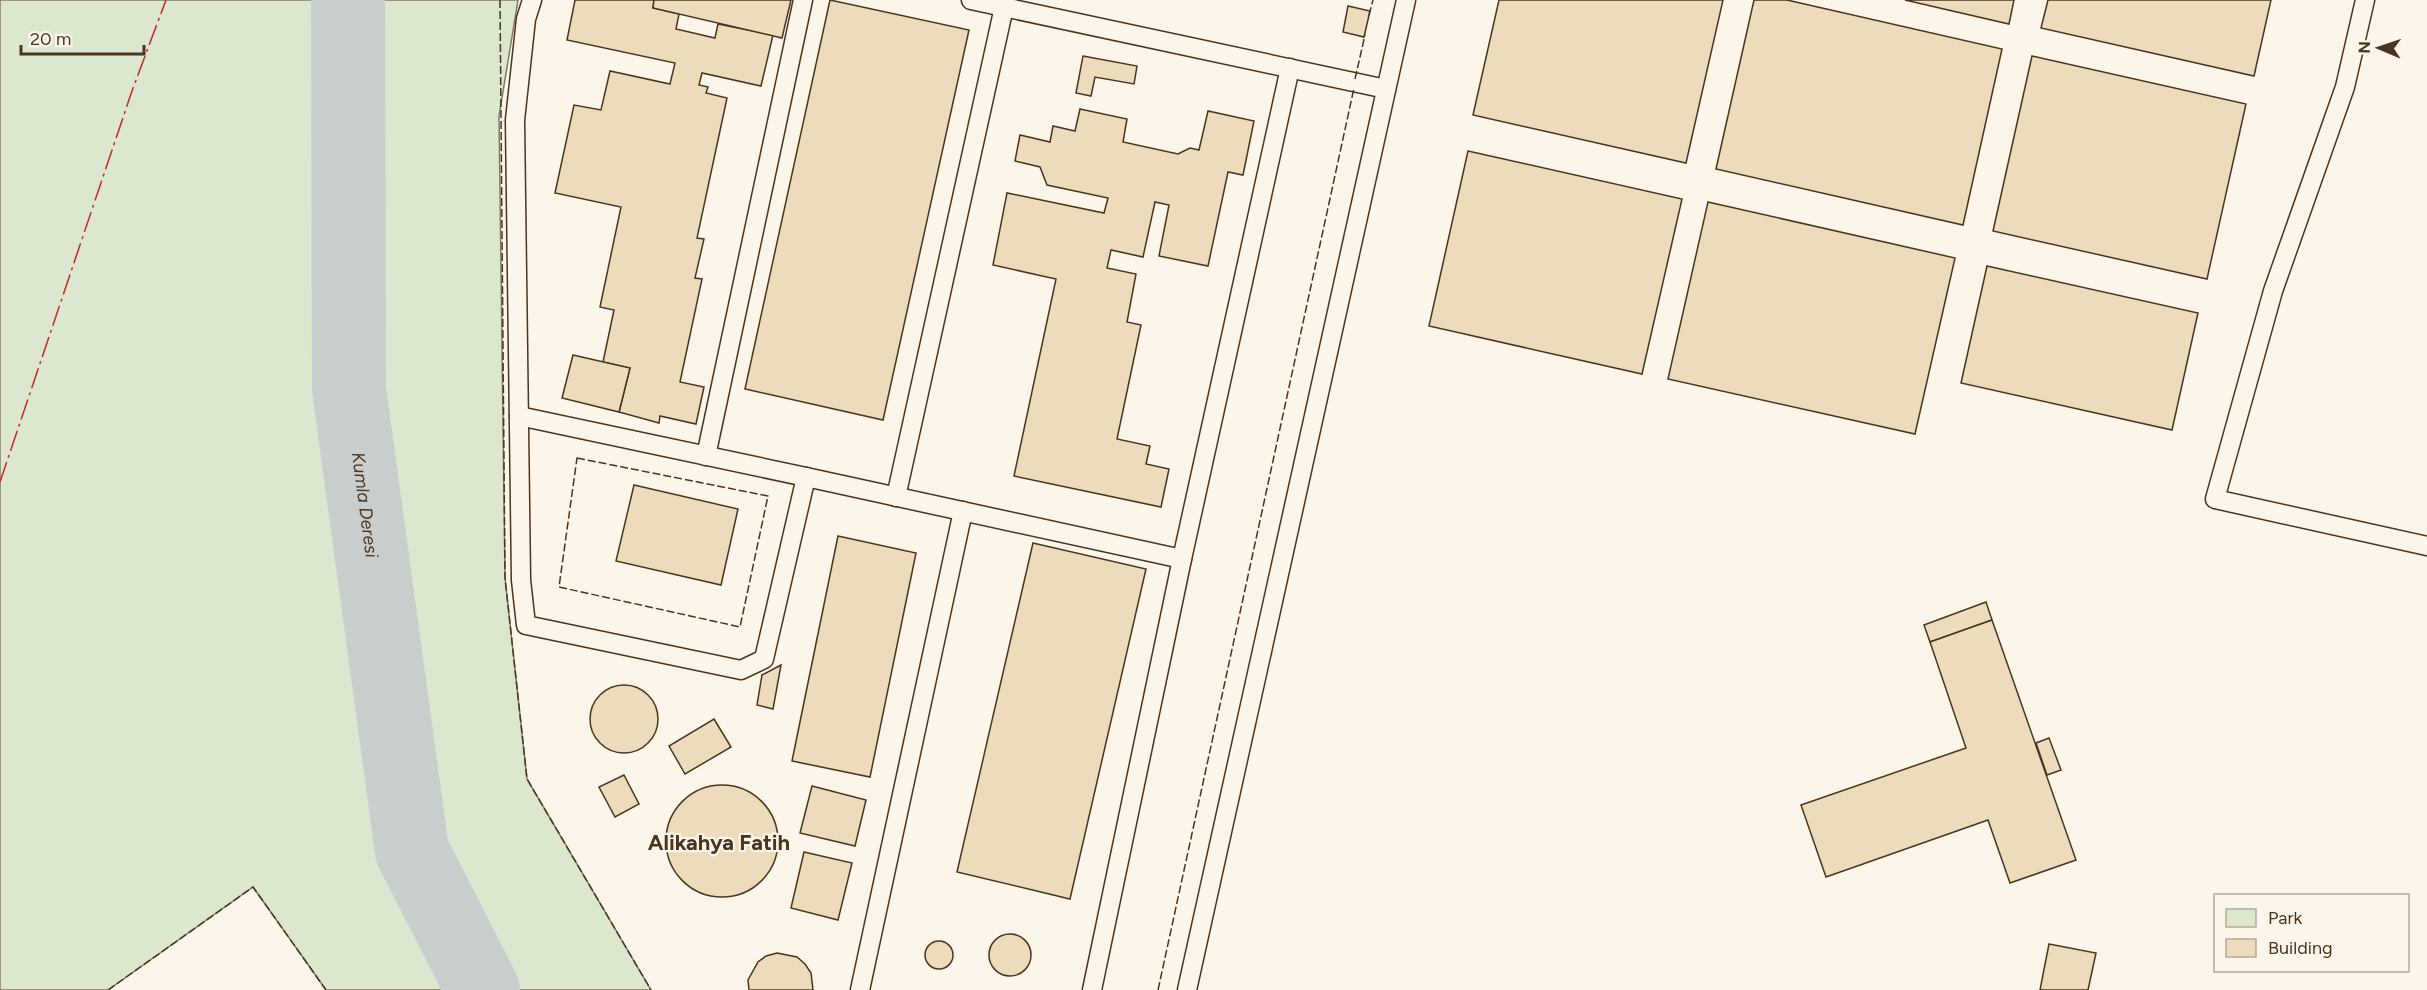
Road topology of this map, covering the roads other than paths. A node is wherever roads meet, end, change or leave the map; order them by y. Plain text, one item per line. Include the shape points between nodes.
1 (532, 0) edge
2 (803, 0) edge
3 (971, 0) edge
4 (1406, 0) edge
5 (2365, 0) edge
6 (1004, 7) junction
7 (1290, 69) junction
8 (1386, 89) junction
9 (519, 416) junction
10 (706, 456) junction
11 (806, 477) junction
12 (896, 497) junction
13 (963, 511) junction
14 (2427, 546) edge
15 (1182, 559) junction
16 (860, 990) edge
17 (1092, 990) edge
18 (1187, 990) edge

1 - 9 lane via 526,19 515,120
2 - 10 lane
3 - 6 lane
4 - 8 lane
5 - 14 lane via 2345,87 2272,291 2215,499
6 - 7 lane
6 - 12 lane
7 - 8 lane
7 - 15 lane
8 - 18 lane
9 - 10 lane
9 - 11 lane via 521,580 526,625 741,670 765,659
10 - 11 lane
11 - 12 lane
12 - 13 lane
13 - 15 lane
13 - 16 lane
15 - 17 lane

